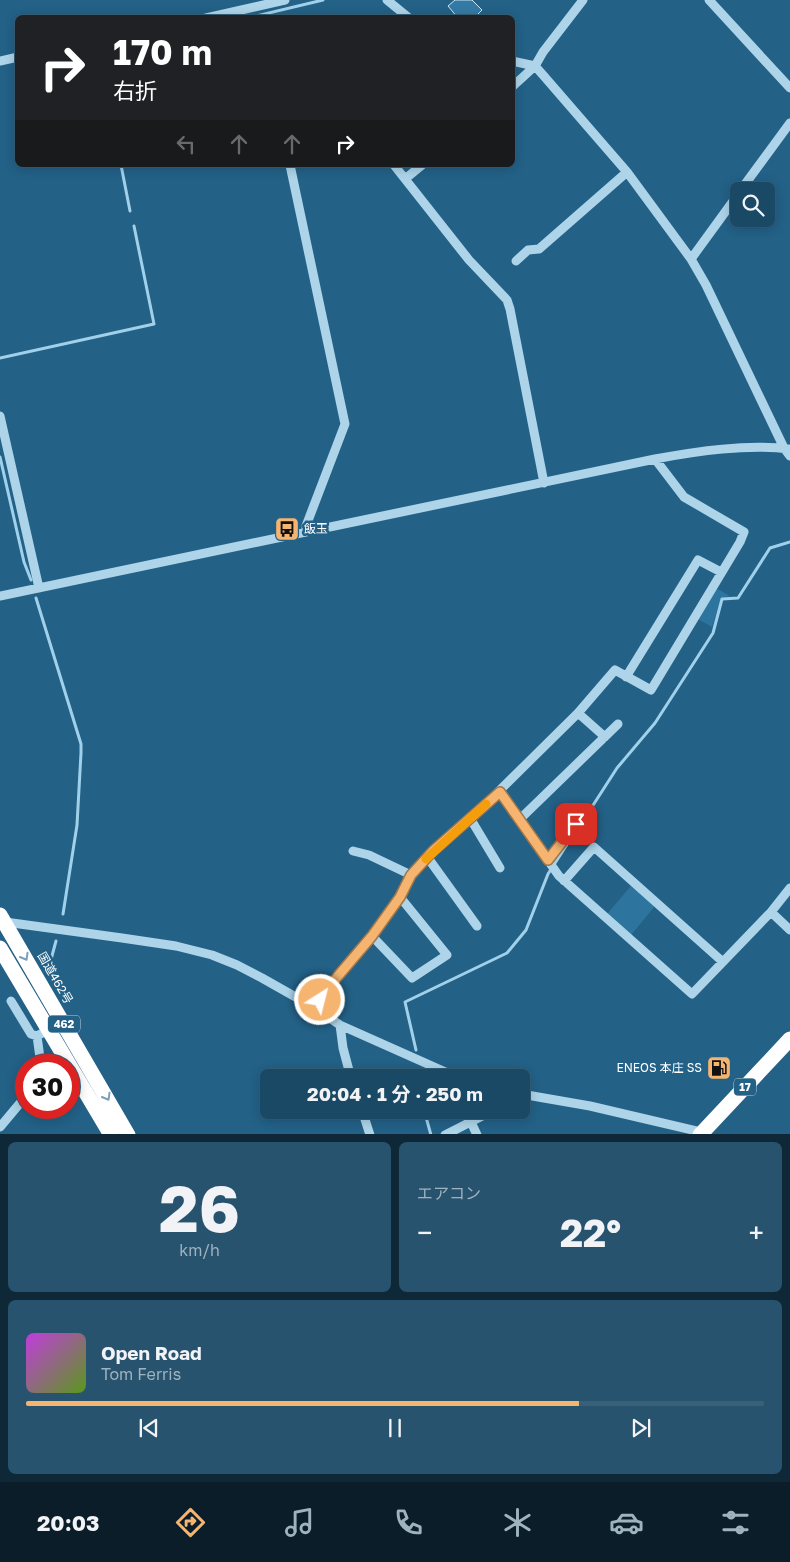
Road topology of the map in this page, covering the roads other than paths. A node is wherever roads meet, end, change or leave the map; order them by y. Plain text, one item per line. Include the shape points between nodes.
1 (285, 0) edge
2 (387, 0) edge
3 (583, 0) edge
4 (709, 0) edge
5 (219, 15) edge
6 (405, 15) edge
7 (15, 58) edge
8 (0, 61) edge
9 (515, 62) edge
10 (535, 66) junction
11 (515, 84) edge
12 (790, 88) edge
13 (790, 123) edge
14 (290, 167) edge
15 (396, 167) edge
16 (420, 167) edge
17 (627, 172) junction
18 (405, 179) junction
19 (747, 182) edge
20 (730, 206) edge
21 (691, 259) junction
22 (516, 261) dead end
23 (0, 416) edge
24 (787, 448) edge
25 (790, 456) edge
26 (655, 459) junction
27 (544, 483) junction
28 (306, 532) junction
29 (722, 572) junction
30 (39, 588) junction
31 (0, 596) edge
32 (626, 677) junction
33 (578, 713) junction
34 (618, 724) dead end
35 (605, 738) junction
36 (500, 792) junction
37 (470, 818) junction
38 (519, 820) junction
39 (576, 824) dead end
40 (353, 851) dead end
41 (428, 858) junction
42 (551, 866) junction
43 (500, 868) dead end
44 (411, 875) junction
45 (564, 881) junction
46 (790, 888) edge
47 (400, 897) junction
48 (771, 912) junction
49 (2, 918) edge
50 (477, 926) dead end
51 (790, 930) edge
52 (372, 936) junction
53 (0, 948) edge
54 (723, 962) junction
55 (11, 1001) dead end
56 (315, 1008) junction
57 (340, 1025) junction
58 (43, 1033) junction
59 (790, 1039) edge
60 (42, 1054) edge
61 (348, 1069) edge
62 (439, 1069) edge
63 (530, 1096) edge
64 (15, 1109) edge
65 (365, 1119) edge
66 (476, 1119) edge
67 (470, 1122) junction
68 (0, 1127) edge
69 (111, 1134) edge
70 (128, 1134) edge
71 (370, 1134) edge
72 (445, 1134) edge
73 (477, 1134) edge
74 (704, 1134) edge

1 - 5 street
2 - 6 street
3 - 10 street
4 - 12 street
7 - 8 street
9 - 10 street
10 - 11 street
10 - 17 street
13 - 19 street
14 - 28 street via 345,424
15 - 18 street
16 - 18 street
17 - 21 street
17 - 22 street via 539,249 528,250
18 - 27 street via 468,260 507,300
20 - 21 street
21 - 24 street
23 - 30 street
24 - 25 street
24 - 26 street via 691,452
26 - 27 street
26 - 29 street via 684,497 744,532
27 - 28 street
28 - 30 street
29 - 32 street via 698,560
29 - 32 street via 651,690
30 - 31 street
32 - 33 street via 615,670
33 - 35 street
33 - 36 street
34 - 35 street
35 - 38 street
36 - 37 street
36 - 38 street
37 - 41 street
37 - 43 street
38 - 42 street
39 - 42 street
40 - 44 street
41 - 44 street
41 - 50 street
42 - 45 street
44 - 47 street
45 - 54 street via 692,994
45 - 54 street via 594,847
46 - 48 street
47 - 52 street
47 - 52 street via 447,955 412,978
48 - 51 street
48 - 54 street
49 - 56 street via 176,946 212,955 237,965
49 -> 70 highway, 国道462号 / 462
52 - 56 street
53 - 58 highway, 462
55 - 58 street via 28,1031 34,1036
56 - 57 street
57 - 61 street
57 - 62 street
58 - 60 street
58 - 69 highway, 462
59 - 74 highway, 17
63 - 74 street via 590,1106
64 - 68 street
65 - 71 street
66 - 67 street
67 - 72 street
67 - 73 street

